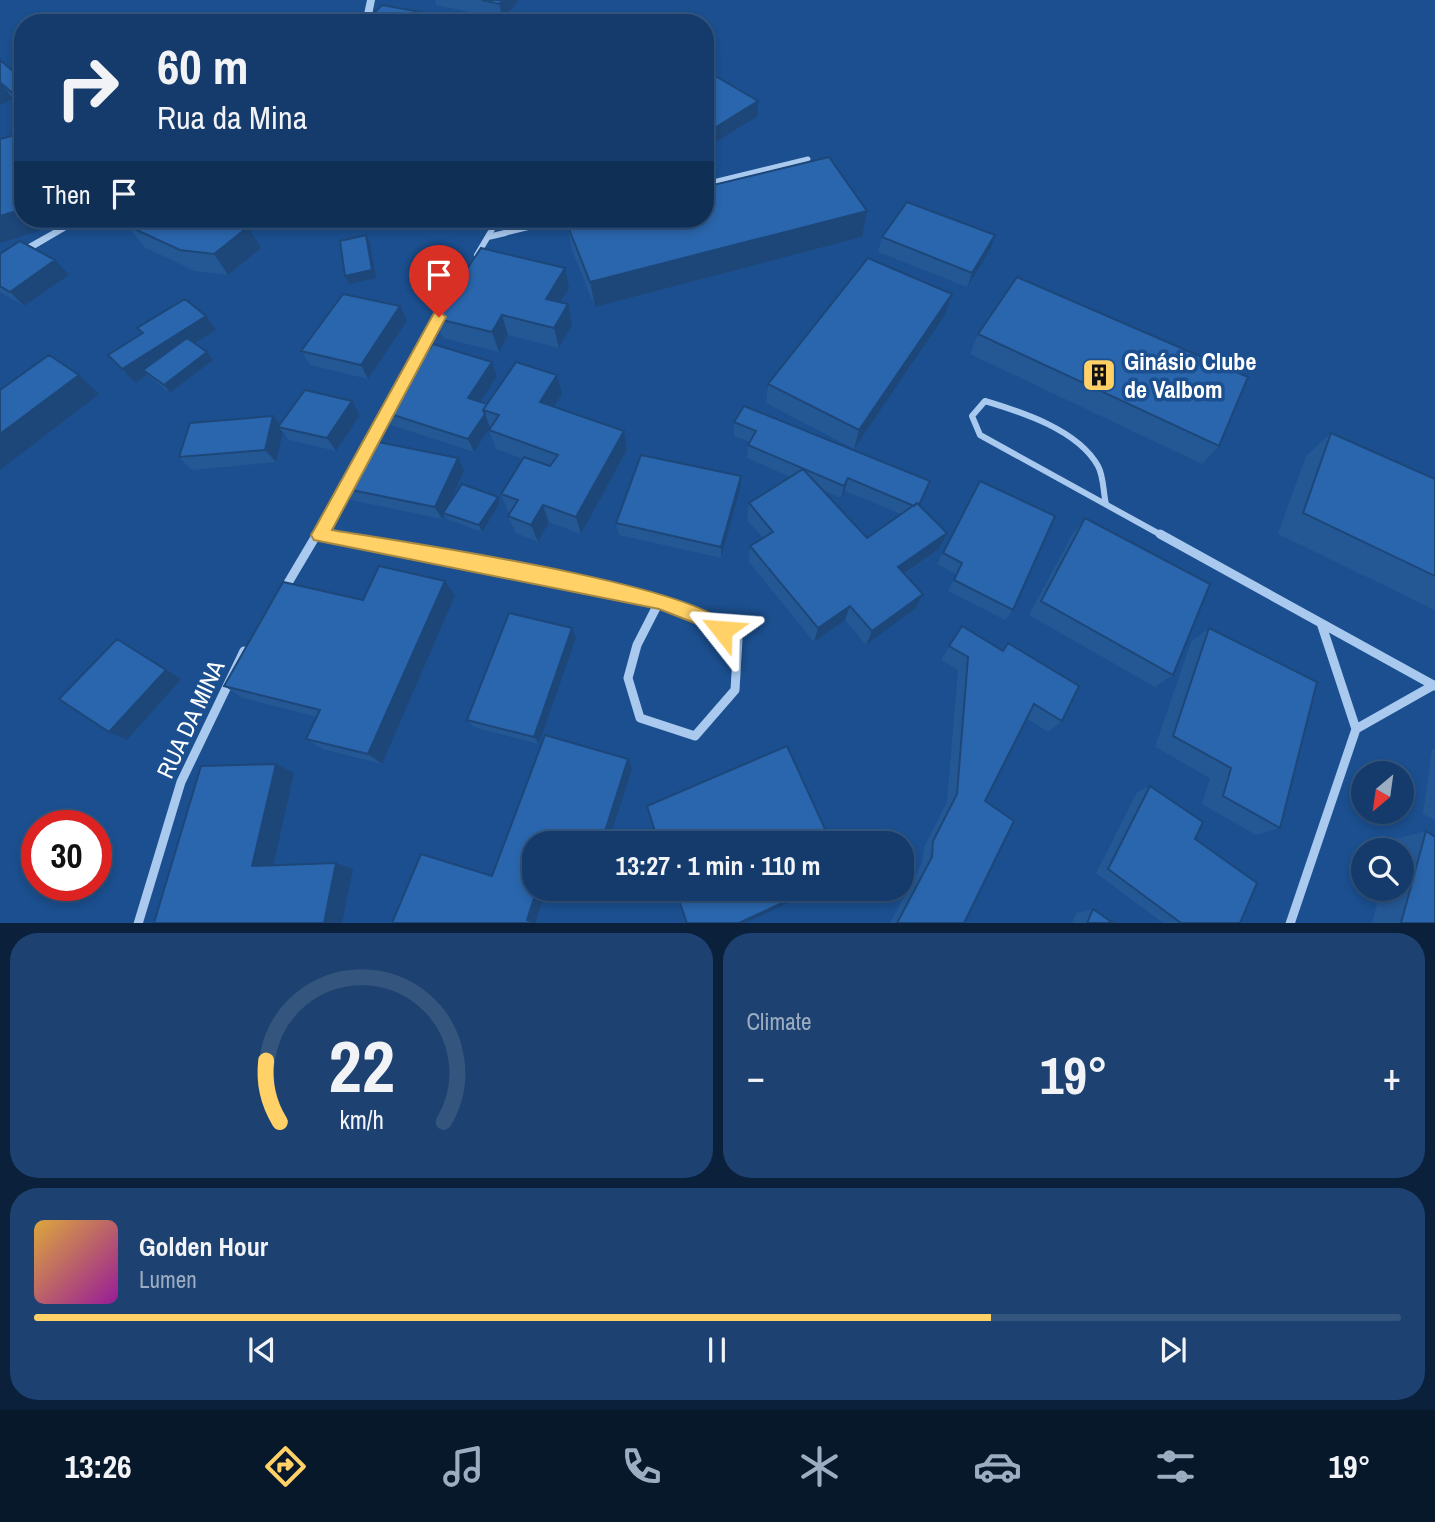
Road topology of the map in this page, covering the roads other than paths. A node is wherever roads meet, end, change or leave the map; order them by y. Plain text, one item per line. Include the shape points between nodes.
1 (808, 159) edge
2 (714, 182) edge
3 (64, 228) edge
4 (494, 228) edge
5 (526, 228) edge
6 (488, 237) junction
7 (474, 260) edge
8 (0, 265) edge
9 (446, 305) edge
10 (366, 450) edge
11 (353, 474) edge
12 (1105, 504) junction
13 (320, 535) junction
14 (277, 600) edge
15 (659, 601) junction
16 (1321, 624) junction
17 (249, 643) edge
18 (1434, 685) edge
19 (1356, 729) junction
20 (138, 923) edge
21 (1290, 923) edge

1 - 2 street
3 - 8 street
4 - 6 street
5 - 6 street
6 - 7 street
9 - 10 street
11 - 13 street
12 - 12 street via 979,435 972,415 985,401 1009,408 1081,445 1099,467
12 - 16 street
13 - 14 street
13 - 15 street
15 - 15 street via 707,619 738,640 735,690 695,736 640,718 628,678 637,645
16 - 18 street
16 - 19 street
17 - 20 street, RUA DA MINA via 181,782
18 - 19 street
19 - 21 street

